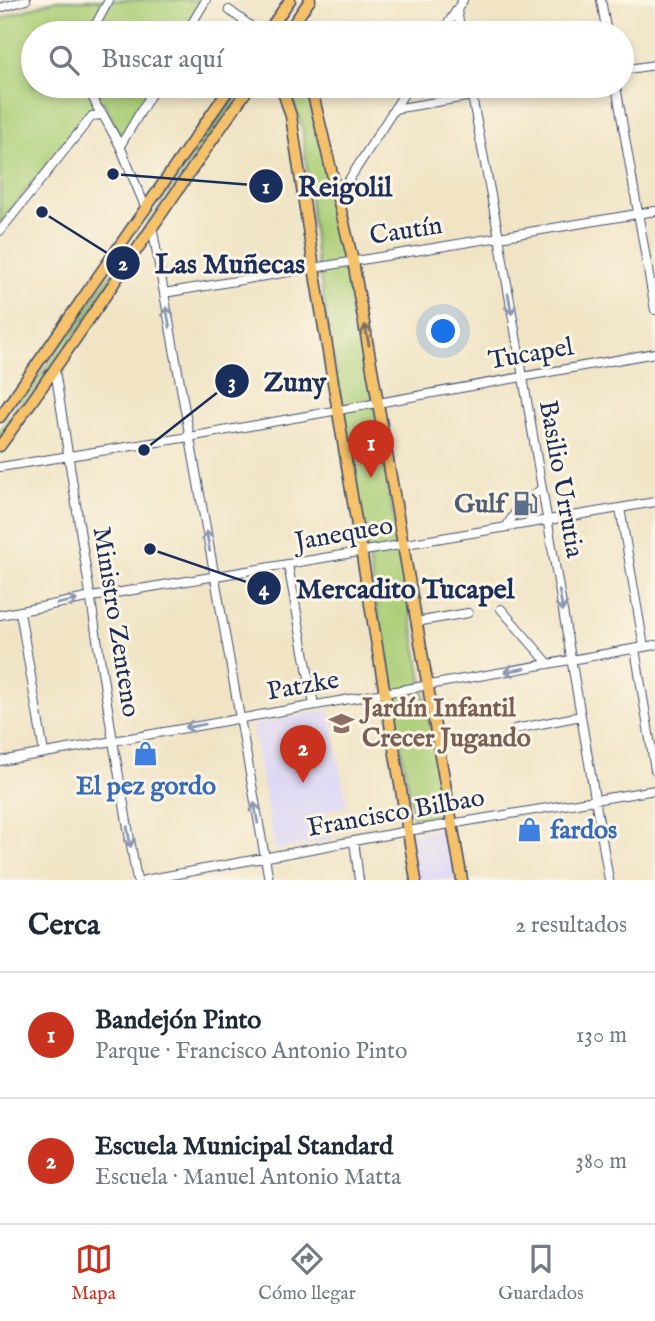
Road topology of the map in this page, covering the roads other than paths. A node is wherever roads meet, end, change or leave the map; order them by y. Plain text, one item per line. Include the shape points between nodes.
1 (26, 0) edge
2 (109, 0) edge
3 (206, 0) edge
4 (289, 0) edge
5 (310, 0) edge
6 (463, 0) edge
7 (601, 0) edge
8 (0, 8) edge
9 (229, 10) dead end
10 (457, 10) junction
11 (98, 21) edge
12 (193, 21) edge
13 (248, 21) edge
14 (275, 21) edge
15 (298, 21) edge
16 (450, 21) edge
17 (459, 21) edge
18 (605, 21) edge
19 (655, 65) edge
20 (634, 68) edge
21 (93, 98) edge
22 (149, 98) edge
23 (223, 98) edge
24 (242, 98) edge
25 (285, 98) edge
26 (314, 98) edge
27 (401, 98) edge
28 (460, 98) edge
29 (472, 98) edge
30 (618, 98) edge
31 (394, 109) junction
32 (99, 115) junction
33 (120, 146) junction
34 (338, 197) junction
35 (146, 209) junction
36 (655, 211) edge
37 (638, 214) junction
38 (152, 226) junction
39 (0, 231) edge
40 (145, 237) junction
41 (499, 237) junction
42 (353, 261) junction
43 (314, 268) junction
44 (164, 293) junction
45 (655, 310) edge
46 (57, 338) junction
47 (655, 354) edge
48 (55, 370) junction
49 (523, 377) junction
50 (379, 402) junction
51 (337, 410) junction
52 (0, 417) edge
53 (189, 437) junction
54 (0, 446) edge
55 (70, 455) junction
56 (0, 467) edge
57 (541, 489) junction
58 (530, 498) tunnel mouth
59 (655, 502) edge
60 (620, 508) junction
61 (525, 511) dead end
62 (515, 513) tunnel mouth
63 (547, 520) junction
64 (534, 522) junction
65 (506, 527) junction
66 (403, 545) junction
67 (361, 552) junction
68 (288, 565) junction
69 (214, 577) junction
70 (92, 597) junction
71 (501, 609) dead end
72 (20, 612) junction
73 (468, 613) dead end
74 (0, 615) edge
75 (416, 622) junction
76 (655, 645) edge
77 (639, 648) junction
78 (571, 660) junction
79 (549, 664) junction
80 (427, 685) junction
81 (384, 693) junction
82 (314, 705) junction
83 (581, 716) junction
84 (239, 719) junction
85 (515, 729) dead end
86 (113, 741) junction
87 (44, 753) junction
88 (0, 761) edge
89 (655, 770) edge
90 (655, 790) edge
91 (596, 801) junction
92 (453, 824) junction
93 (408, 831) junction
94 (354, 841) junction
95 (265, 858) junction
96 (137, 880) edge
97 (145, 880) edge
98 (268, 880) edge
99 (359, 880) edge
100 (416, 880) edge
101 (462, 880) edge
102 (609, 880) edge

1 - 8 street
2 - 11 street
3 - 12 street
4 - 14 main road
5 - 15 main road
6 - 10 street
7 - 18 street
9 - 13 street
10 - 16 street
10 - 17 street
19 - 20 street
21 - 32 street
22 - 33 street
23 - 35 main road
24 - 38 main road
25 - 43 main road
26 - 34 main road
27 - 31 street
28 - 31 street
29 - 41 street, Basilio Urrutia
30 - 37 street
31 - 34 street
32 - 33 street
32 - 39 street
33 - 35 street
34 - 42 main road
35 - 40 main road via 150,221
35 - 46 main road
36 - 37 street, Cautín
37 - 41 street, Cautín
37 - 45 street
38 - 40 main road
38 - 44 street
40 - 48 main road
41 - 42 street, Cautín
41 -> 49 street, Basilio Urrutia
42 - 43 street, Cautín
50 -> 42 main road
43 - 44 street, Cautín
43 - 51 main road
53 -> 44 street
46 - 48 main road
46 - 52 main road
47 - 49 street, Tucapel
48 - 54 main road
48 - 55 street, Ministro Zenteno
49 - 50 street, Tucapel
49 - 57 street, Basilio Urrutia
50 - 51 street, Tucapel
50 - 66 main road
51 - 53 street, Tucapel
51 - 67 main road
53 - 55 street, Tucapel
69 -> 53 street
55 - 56 street, Tucapel
55 - 70 street, Ministro Zenteno
57 - 58 street
57 - 63 street, Basilio Urrutia
59 - 60 street, Janequeo
60 - 63 street, Janequeo
60 - 77 street
61 - 64 street
62 - 65 street
63 - 64 street, Janequeo
63 -> 78 street, Basilio Urrutia
64 - 65 street, Janequeo
65 - 66 street, Janequeo
66 - 67 street, Janequeo
66 - 75 main road
67 - 68 street, Janequeo
67 - 81 main road
68 - 69 street, Janequeo
68 - 82 street
69 - 70 street, Janequeo
69 - 84 street
72 -> 70 street, Janequeo
70 - 86 street, Ministro Zenteno
71 - 79 street
72 - 74 street, Janequeo
72 - 87 street
73 - 75 street
75 - 80 main road
76 - 77 street, Patzke
77 - 78 street, Patzke
77 - 89 street
78 - 79 street, Patzke
78 - 83 street, Basilio Urrutia
79 -> 80 street, Patzke
80 - 81 street, Patzke
80 - 92 main road
81 - 82 street, Patzke
81 - 93 main road
82 - 84 street, Patzke
83 - 85 street
83 - 91 street, Basilio Urrutia
84 -> 86 street, Patzke
95 -> 84 street
86 - 87 street, Patzke
86 -> 96 street, Ministro Zenteno
87 - 88 street, Patzke
90 - 91 street, Francisco Bilbao
91 - 92 street, Francisco Bilbao
91 - 102 street, Basilio Urrutia
92 - 93 street, Francisco Bilbao
92 - 101 main road
93 - 94 street, Francisco Bilbao
93 - 100 main road
94 - 95 street, Francisco Bilbao
94 - 99 street
95 - 97 street, Francisco Bilbao
95 - 98 street

